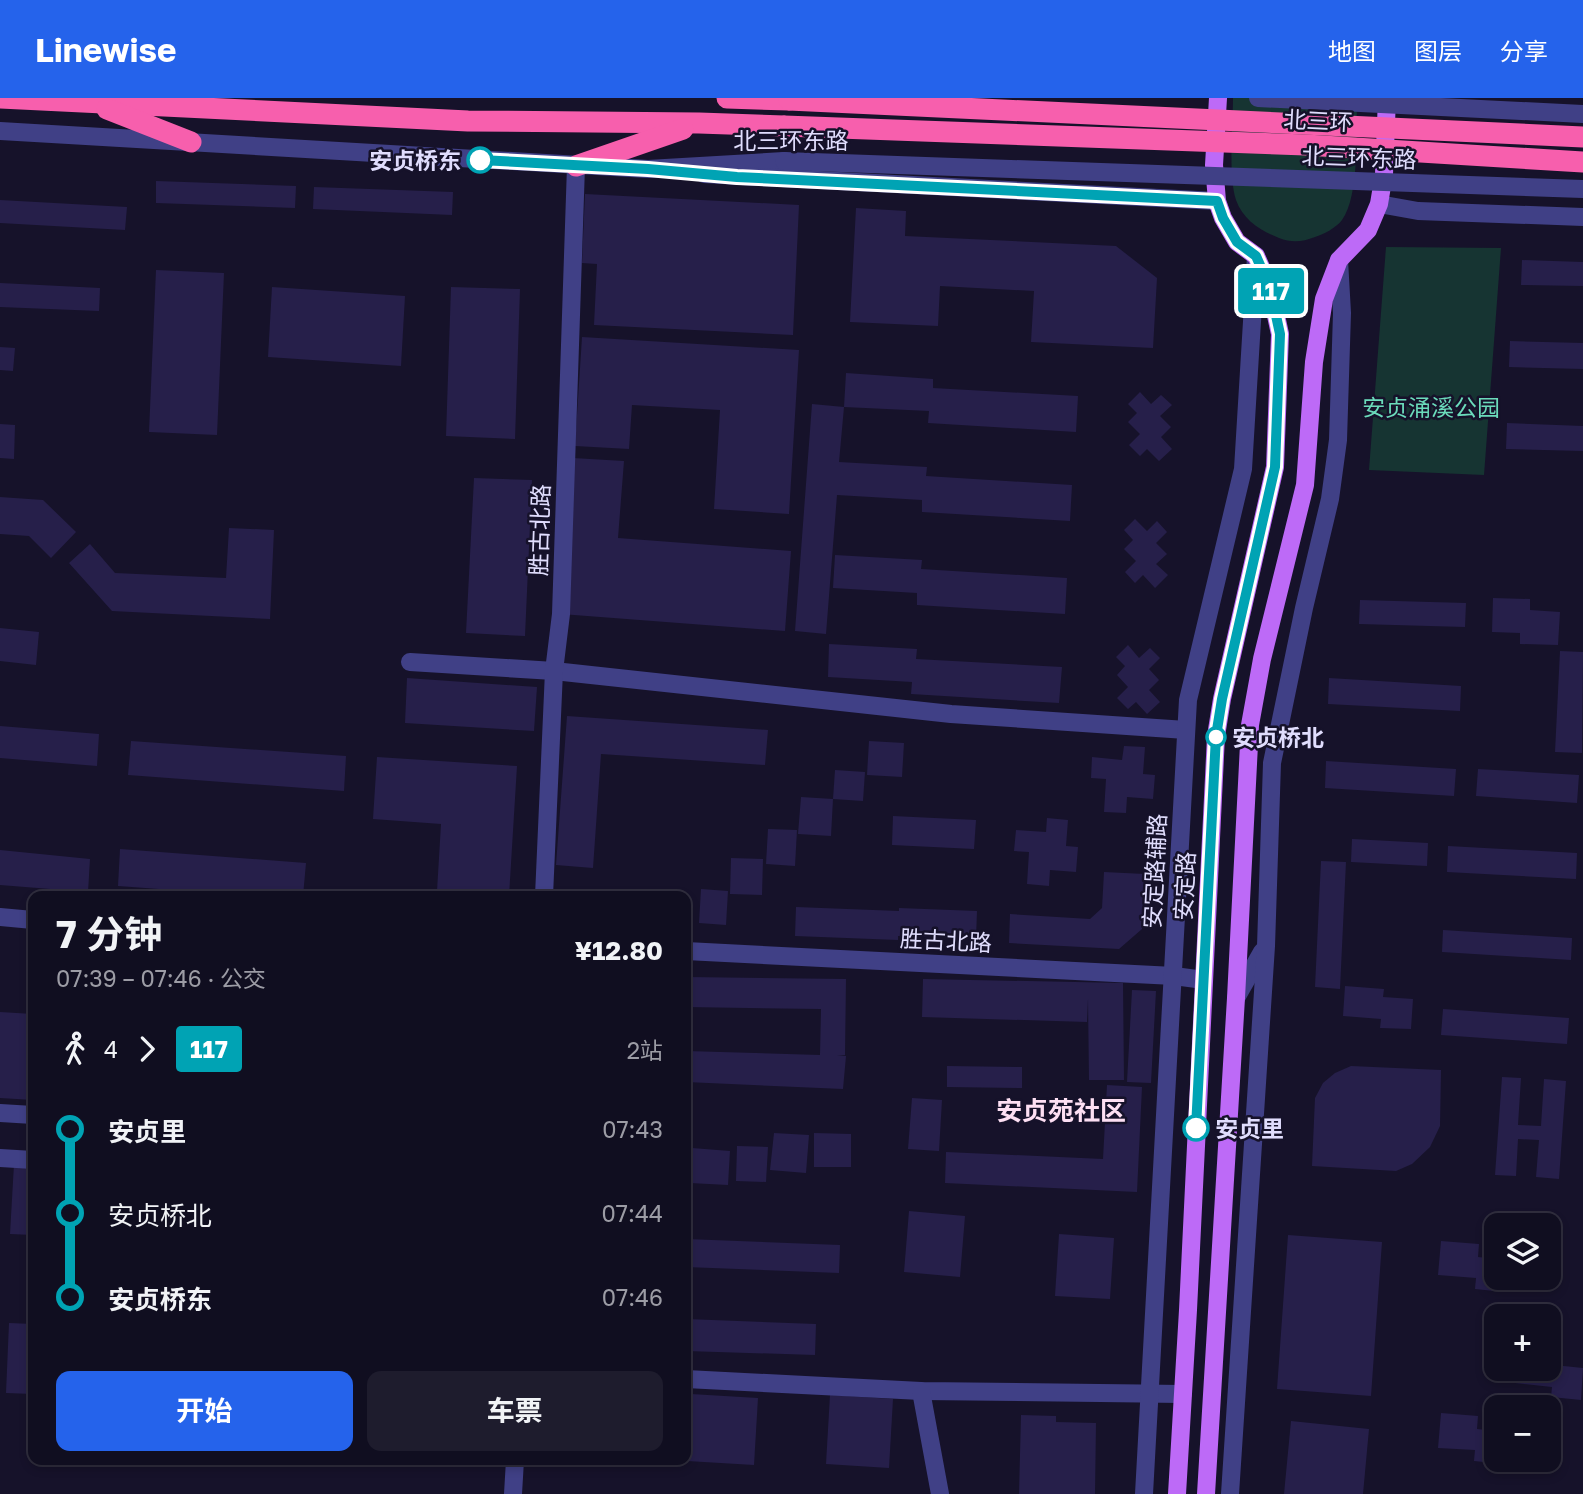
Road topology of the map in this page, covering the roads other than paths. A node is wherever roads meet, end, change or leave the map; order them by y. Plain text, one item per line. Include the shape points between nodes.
1 (0, 98) edge
2 (727, 98) edge
3 (1218, 98) edge
4 (1258, 98) edge
5 (1387, 98) edge
6 (92, 103) junction
7 (1583, 114) edge
8 (699, 123) junction
9 (0, 131) edge
10 (1583, 136) edge
11 (191, 142) junction
12 (1583, 162) edge
13 (576, 166) junction
14 (648, 169) junction
15 (1583, 189) edge
16 (1217, 201) junction
17 (1379, 204) junction
18 (1583, 217) edge
19 (1256, 256) junction
20 (1339, 260) junction
21 (410, 662) dead end
22 (554, 671) junction
23 (1186, 730) junction
24 (544, 891) edge
25 (0, 918) edge
26 (28, 920) edge
27 (1266, 946) junction
28 (691, 951) edge
29 (1174, 976) junction
30 (1204, 979) junction
31 (1236, 999) junction
32 (0, 1113) edge
33 (28, 1115) edge
34 (0, 1158) edge
35 (28, 1160) edge
36 (691, 1379) edge
37 (921, 1391) junction
38 (1183, 1394) junction
39 (1149, 1395) junction
40 (515, 1465) edge
41 (513, 1494) edge
42 (940, 1494) edge
43 (1144, 1494) edge
44 (1177, 1494) edge
45 (1206, 1494) edge
46 (1230, 1494) edge

1 - 6 highway, 北三环
2 - 10 highway, 北三环, bridge
3 - 16 main road
4 - 7 street, bridge
5 - 17 main road
6 - 8 highway, 北三环 via 468,121
6 - 11 highway
8 - 12 highway, 北三环, bridge via 1306,145
8 - 13 highway
9 - 11 street, 北三环东路
11 - 13 street, 北三环东路
13 - 14 street, 北三环东路
13 - 22 street, 胜古北路 via 561,614
14 - 15 street, 北三环东路, bridge via 784,161
14 - 16 street
16 - 19 main road via 1237,242
17 - 18 street via 1418,211
17 - 20 main road via 1368,230
19 - 23 street, 安定路辅路 via 1243,469 1195,661
19 - 30 main road, 安定路 via 1270,288 1280,334 1275,467 1216,736
20 - 27 street via 1338,440 1331,499 1273,760
20 - 31 main road via 1318,329 1305,485 1250,725
21 - 22 street
22 - 23 street via 951,714
22 - 24 street, 胜古北路
23 - 29 street, 安定路辅路
25 - 26 street
27 - 31 street
27 - 46 street
28 - 29 street, 胜古北路
29 - 30 street, 胜古北路
29 - 39 street, 安定路辅路
30 - 38 main road, 安定路
31 - 45 main road
32 - 33 street
34 - 35 street
36 - 37 street
37 - 39 street
37 - 42 street
38 - 39 street
38 - 44 main road, 安定路
39 - 43 street, 安定路辅路
40 - 41 street

